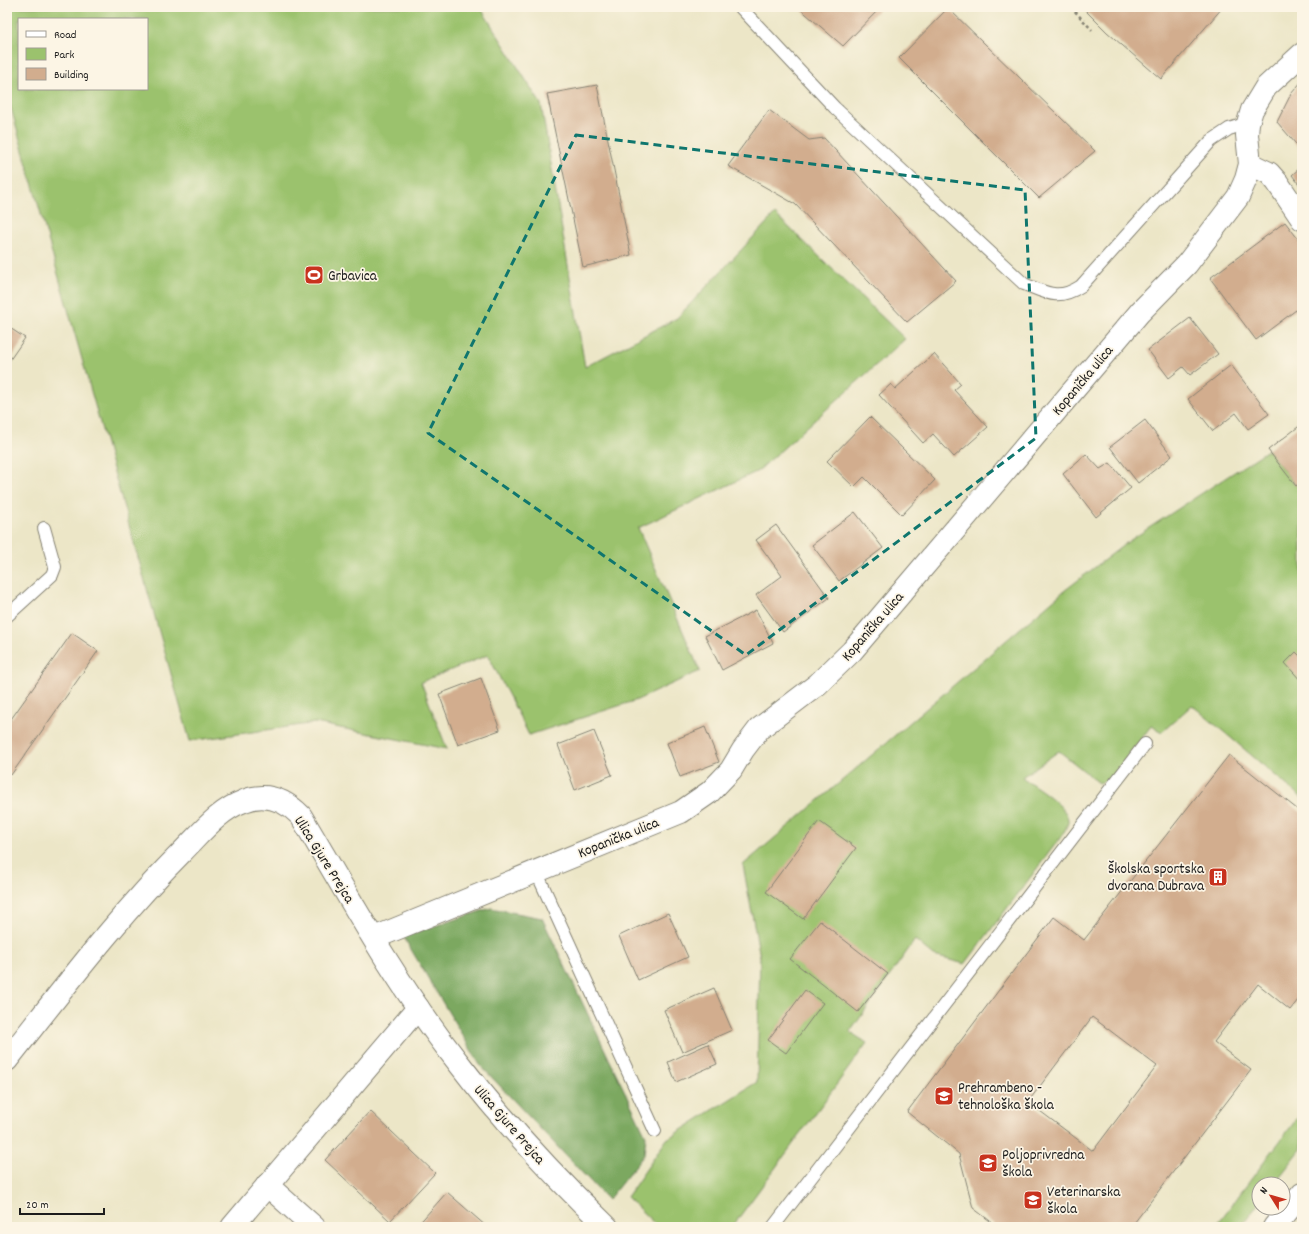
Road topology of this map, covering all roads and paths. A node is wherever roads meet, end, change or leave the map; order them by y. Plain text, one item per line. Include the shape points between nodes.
1 (740, 7) edge
2 (1071, 7) edge
3 (1092, 30) dead end
4 (1302, 54) edge
5 (1248, 124) junction
6 (1250, 164) junction
7 (1302, 219) edge
8 (44, 528) dead end
9 (7, 616) edge
10 (1145, 744) dead end
11 (536, 871) junction
12 (374, 938) junction
13 (418, 1008) junction
14 (7, 1060) edge
15 (655, 1131) dead end
16 (267, 1185) junction
17 (1302, 1194) edge
18 (232, 1227) edge
19 (314, 1227) edge
20 (607, 1227) edge
21 (774, 1227) edge
22 (1274, 1227) edge

1 - 5 lane via 835,108 1024,284 1053,295 1068,294 1081,286 1211,141 1229,129
2 - 3 path
4 - 5 street via 1266,87 1252,110
5 - 6 street, Kopanička ulica
6 - 7 street via 1269,173
6 - 11 street, Kopanička ulica via 1238,197 1187,264 1140,312 852,651 818,684 759,729 731,770 710,792 681,812
8 - 9 lane via 55,567 52,575
10 - 21 lane
11 - 12 street, Kopanička ulica
11 - 15 lane
12 - 13 street, Ulica Gjure Prejca
12 - 14 street, Ulica Gjure Prejca via 301,816 279,799 268,797 245,800 208,826 144,890
13 - 16 street
13 - 20 street, Ulica Gjure Prejca via 456,1061 497,1110 537,1156
16 - 18 street
16 - 19 street
17 - 22 street

